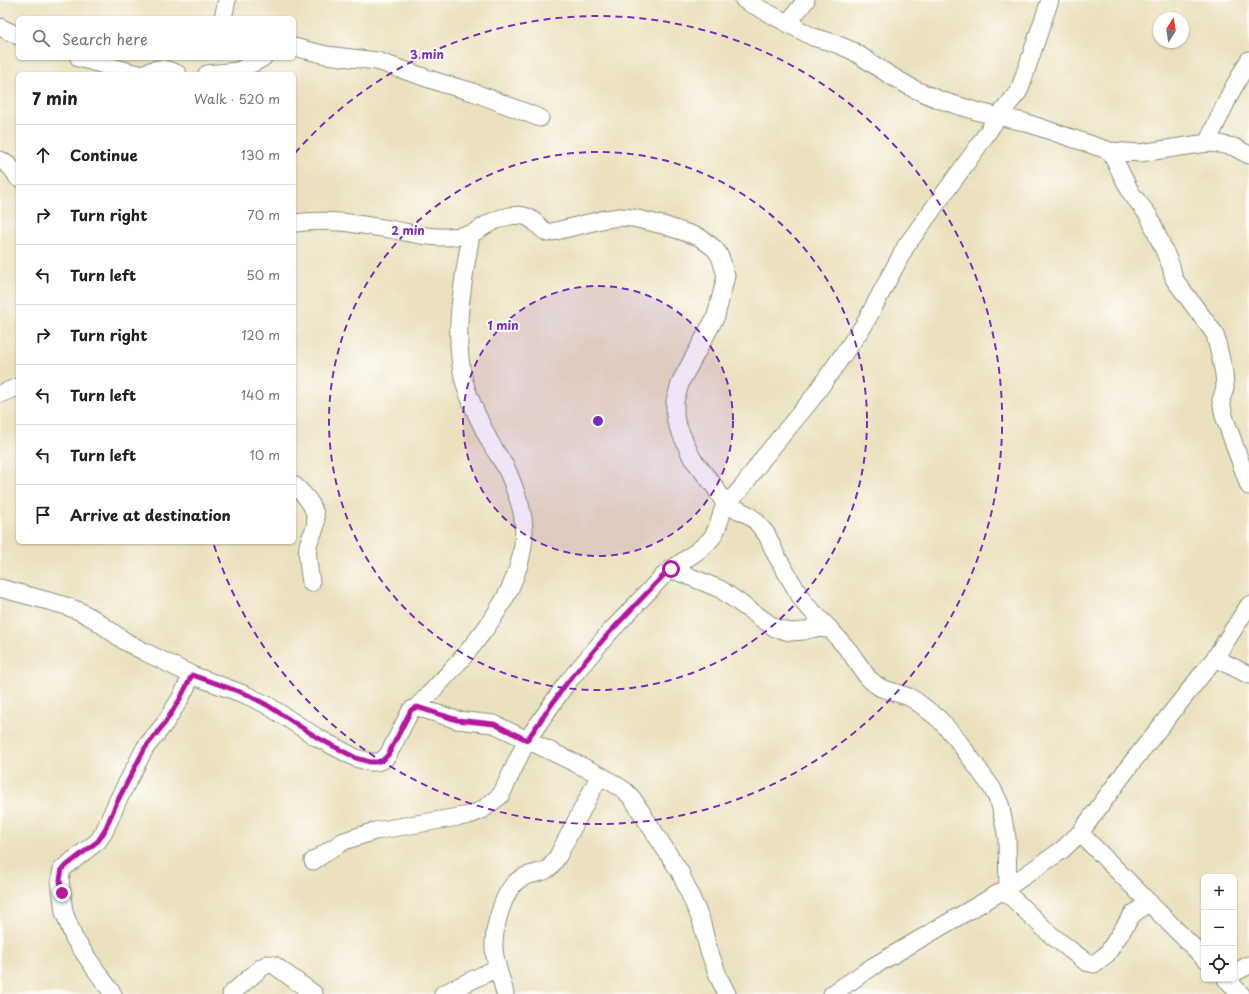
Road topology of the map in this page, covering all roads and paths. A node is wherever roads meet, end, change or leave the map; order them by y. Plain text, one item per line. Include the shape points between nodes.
1 (227, 0) edge
2 (744, 0) edge
3 (806, 0) edge
4 (1050, 0) edge
5 (223, 16) edge
6 (788, 23) junction
7 (0, 28) edge
8 (16, 35) edge
9 (296, 48) edge
10 (86, 60) edge
11 (212, 60) edge
12 (259, 60) edge
13 (1249, 60) edge
14 (130, 72) edge
15 (146, 72) edge
16 (173, 72) edge
17 (209, 72) edge
18 (228, 72) edge
19 (998, 116) junction
20 (540, 118) dead end
21 (1207, 142) junction
22 (1110, 151) junction
23 (1249, 155) edge
24 (8, 162) edge
25 (16, 174) edge
26 (296, 223) edge
27 (470, 234) junction
28 (16, 388) edge
29 (0, 394) edge
30 (1249, 486) edge
31 (296, 487) edge
32 (724, 504) junction
33 (671, 569) junction
34 (311, 583) dead end
35 (0, 588) edge
36 (1249, 605) edge
37 (830, 629) junction
38 (1215, 658) junction
39 (192, 675) junction
40 (1249, 675) edge
41 (417, 707) junction
42 (527, 740) junction
43 (600, 775) junction
44 (1080, 833) junction
45 (313, 861) dead end
46 (1006, 889) junction
47 (1148, 902) junction
48 (1201, 955) edge
49 (1249, 965) edge
50 (497, 968) junction
51 (1237, 971) edge
52 (1229, 982) edge
53 (835, 993) edge
54 (113, 994) edge
55 (231, 994) edge
56 (314, 994) edge
57 (443, 994) edge
58 (505, 994) edge
59 (727, 994) edge
60 (1241, 994) edge

1 - 5 street
2 - 6 street
3 - 6 street
4 - 19 street via 1019,91
6 - 19 street via 813,37 853,51 926,95
7 - 8 street
9 - 20 street via 326,55 377,61 474,92
10 - 14 street
11 - 17 street
12 - 18 street via 238,71
13 - 21 street
15 - 16 street via 155,68
19 - 22 street via 1038,126
19 - 32 street via 906,246 864,325 811,400 743,486
21 - 22 street via 1140,153
21 - 23 street via 1234,147
22 - 30 street via 1131,193 1149,216 1171,266 1174,279 1215,334 1224,373 1225,388 1221,400 1224,416
24 - 25 street
26 - 27 street via 330,220 426,236
27 - 32 street via 488,224 520,215 530,218 548,234 620,217 670,227 699,237 714,248 721,259 726,276 722,294 716,316 680,380 675,414 692,458 715,487
27 - 41 street via 458,350 464,381 474,411 505,467 524,514 525,534 514,583 475,644
28 - 29 street
31 - 34 street via 308,499 314,512 315,529 308,544
32 - 33 street via 713,537
32 - 37 street via 755,520 767,535 804,602
33 - 37 street via 720,589 775,628 790,632 814,628
33 - 42 street via 598,646 566,684
35 - 39 street via 79,611 126,642
36 - 38 street
37 - 46 street via 875,684 909,697 939,718 992,788 1000,804 1007,838
38 - 40 street
38 - 44 street
39 - 41 street via 246,694 318,738 356,758 370,762 383,760 388,755 411,710
39 - 54 street via 165,723 145,748 98,841 62,869 60,880 64,912 74,938
41 - 42 street via 457,720 494,724
42 - 43 street
42 - 45 street via 501,795 482,810 470,815 375,831 344,841
43 - 50 street via 552,865 546,870 519,879 506,895 497,923 494,948
43 - 59 street via 632,798 680,872 701,920 719,978
44 - 46 street via 1062,850
44 - 47 street
46 - 47 street via 1051,936 1086,962 1094,964 1107,954 1132,915
46 - 53 street via 872,967
47 - 48 street
49 - 51 street
50 - 57 street
50 - 58 street
52 - 60 street
55 - 56 street via 268,964 274,965

